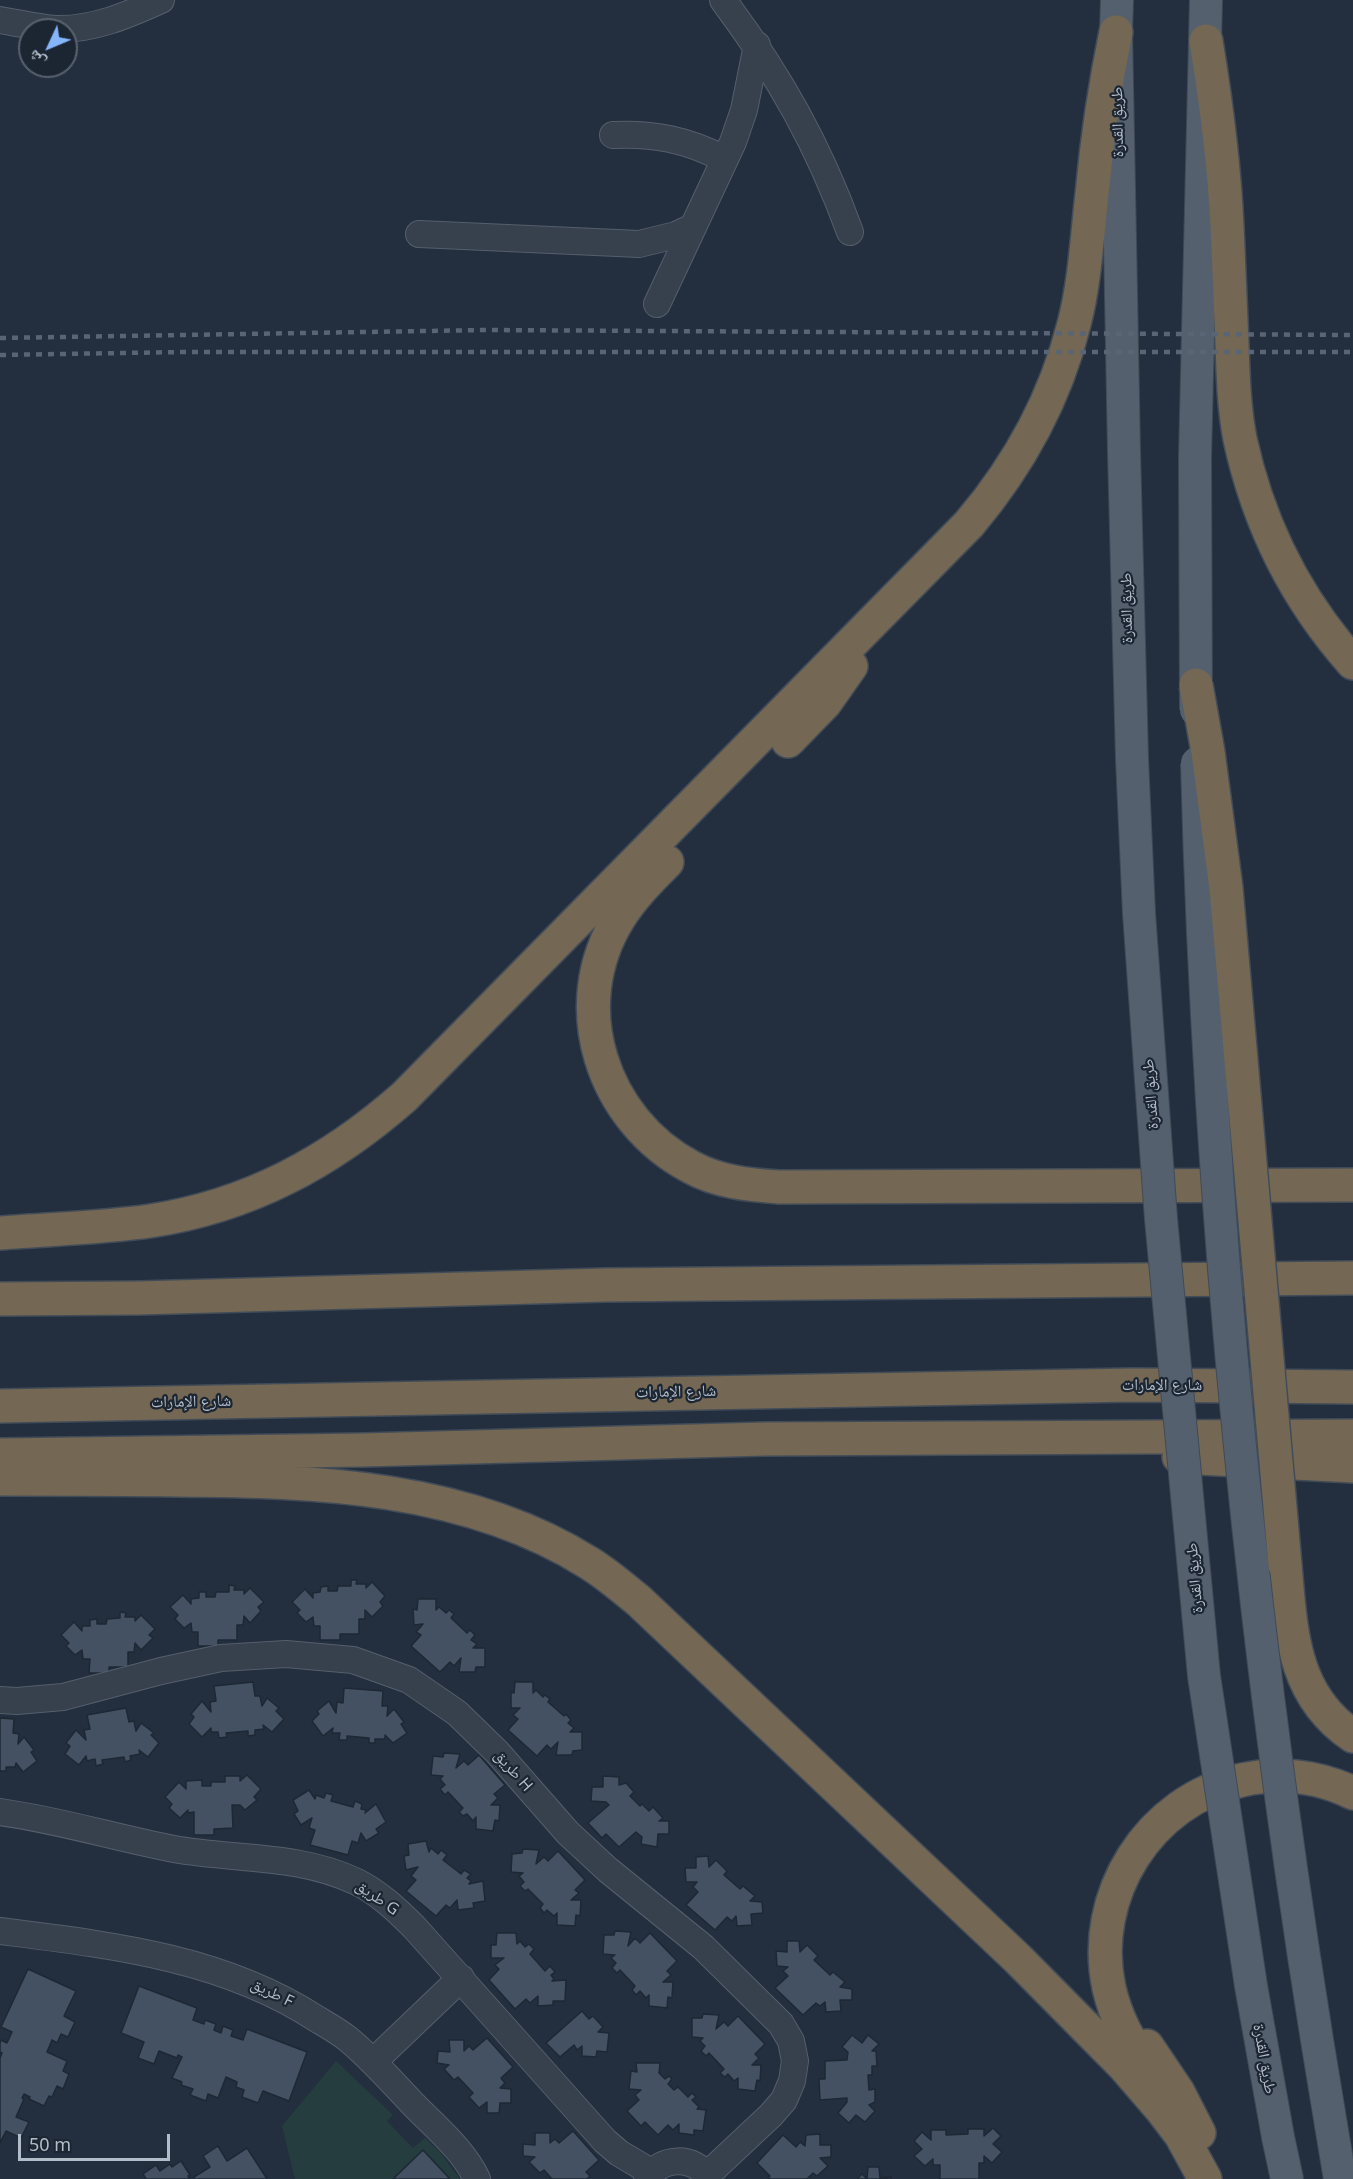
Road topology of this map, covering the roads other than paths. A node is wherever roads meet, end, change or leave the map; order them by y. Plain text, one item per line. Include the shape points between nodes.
1 (161, 0) edge
2 (723, 0) edge
3 (1206, 0) edge
4 (1117, 16) edge
5 (0, 20) edge
6 (1206, 41) junction
7 (757, 45) junction
8 (614, 135) dead end
9 (724, 159) junction
10 (693, 227) junction
11 (850, 232) dead end
12 (419, 234) dead end
13 (657, 304) dead end
14 (869, 626) junction
15 (1353, 663) edge
16 (1196, 685) junction
17 (1353, 1185) edge
18 (0, 1233) edge
19 (1353, 1278) edge
20 (0, 1299) edge
21 (1353, 1387) edge
22 (0, 1406) edge
23 (1353, 1436) edge
24 (765, 1439) junction
25 (0, 1455) edge
26 (1353, 1466) edge
27 (0, 1479) edge
28 (0, 1700) edge
29 (1353, 1736) edge
30 (1353, 1793) edge
31 (0, 1812) edge
32 (1353, 1813) edge
33 (0, 1931) edge
34 (461, 1978) junction
35 (373, 2062) junction
36 (1202, 2143) junction
37 (649, 2176) edge
38 (708, 2177) edge
39 (477, 2179) edge
40 (1205, 2179) edge
41 (1221, 2179) edge
42 (1287, 2179) edge
43 (1340, 2179) edge

1 - 5 street via 88,27 54,29
2 - 7 street
3 - 6 main road
4 - 14 highway via 1096,152 1081,291 1055,385 1027,444 990,499
4 - 42 main road, طريق القدرة, bridge via 1134,807 1161,1219 1204,1676 1249,1974
6 - 15 highway via 1224,180 1233,381 1240,437 1254,492 1274,544 1301,595
6 - 16 main road, bridge via 1195,458
7 - 9 street via 744,110
7 - 11 street via 801,117
8 - 9 street via 671,138
9 - 10 street
10 - 12 street via 676,236 639,244
10 - 13 street
14 - 17 highway via 838,688 636,894 606,945 594,1002 595,1032 611,1086 645,1135 693,1169 749,1185
14 - 18 highway via 404,1097 340,1148 267,1188 189,1213 149,1221
16 - 29 highway, bridge via 1226,888 1293,1646 1318,1702
16 - 43 main road, bridge via 1208,1030 1230,1353 1273,1747
19 - 20 highway via 605,1285
21 - 22 highway, شارع الإمارات via 1132,1384
23 - 24 highway
24 - 25 highway
24 - 26 highway via 852,1458 1140,1455
27 - 40 highway via 248,1480 381,1491 493,1518 588,1562 639,1601 1018,1959 1162,2110
28 - 38 street, طريق H via 63,1697 221,1658 286,1654 353,1660 409,1680 457,1713 568,1833 703,1947 781,2024 791,2040 795,2061 784,2100
30 - 36 highway via 1322,1781 1276,1776 1210,1790 1190,1800 1154,1829 1118,1884 1105,1946 1114,2008 1133,2046
31 - 34 street, طريق G via 38,1817 174,1849 291,1861 326,1869 359,1883 388,1902
32 - 36 highway via 1330,1803 1288,1796 1256,1798 1225,1806 1171,1839 1134,1892 1121,1944 1126,1995 1141,2037 1188,2109
33 - 35 street, طريق F via 109,1945 242,1978 292,2002 346,2038
34 - 35 street
34 - 37 street, طريق G via 605,2141
35 - 39 street, طريق F via 457,2150
36 - 41 highway
37 - 38 street via 664,2163 680,2161 695,2165

